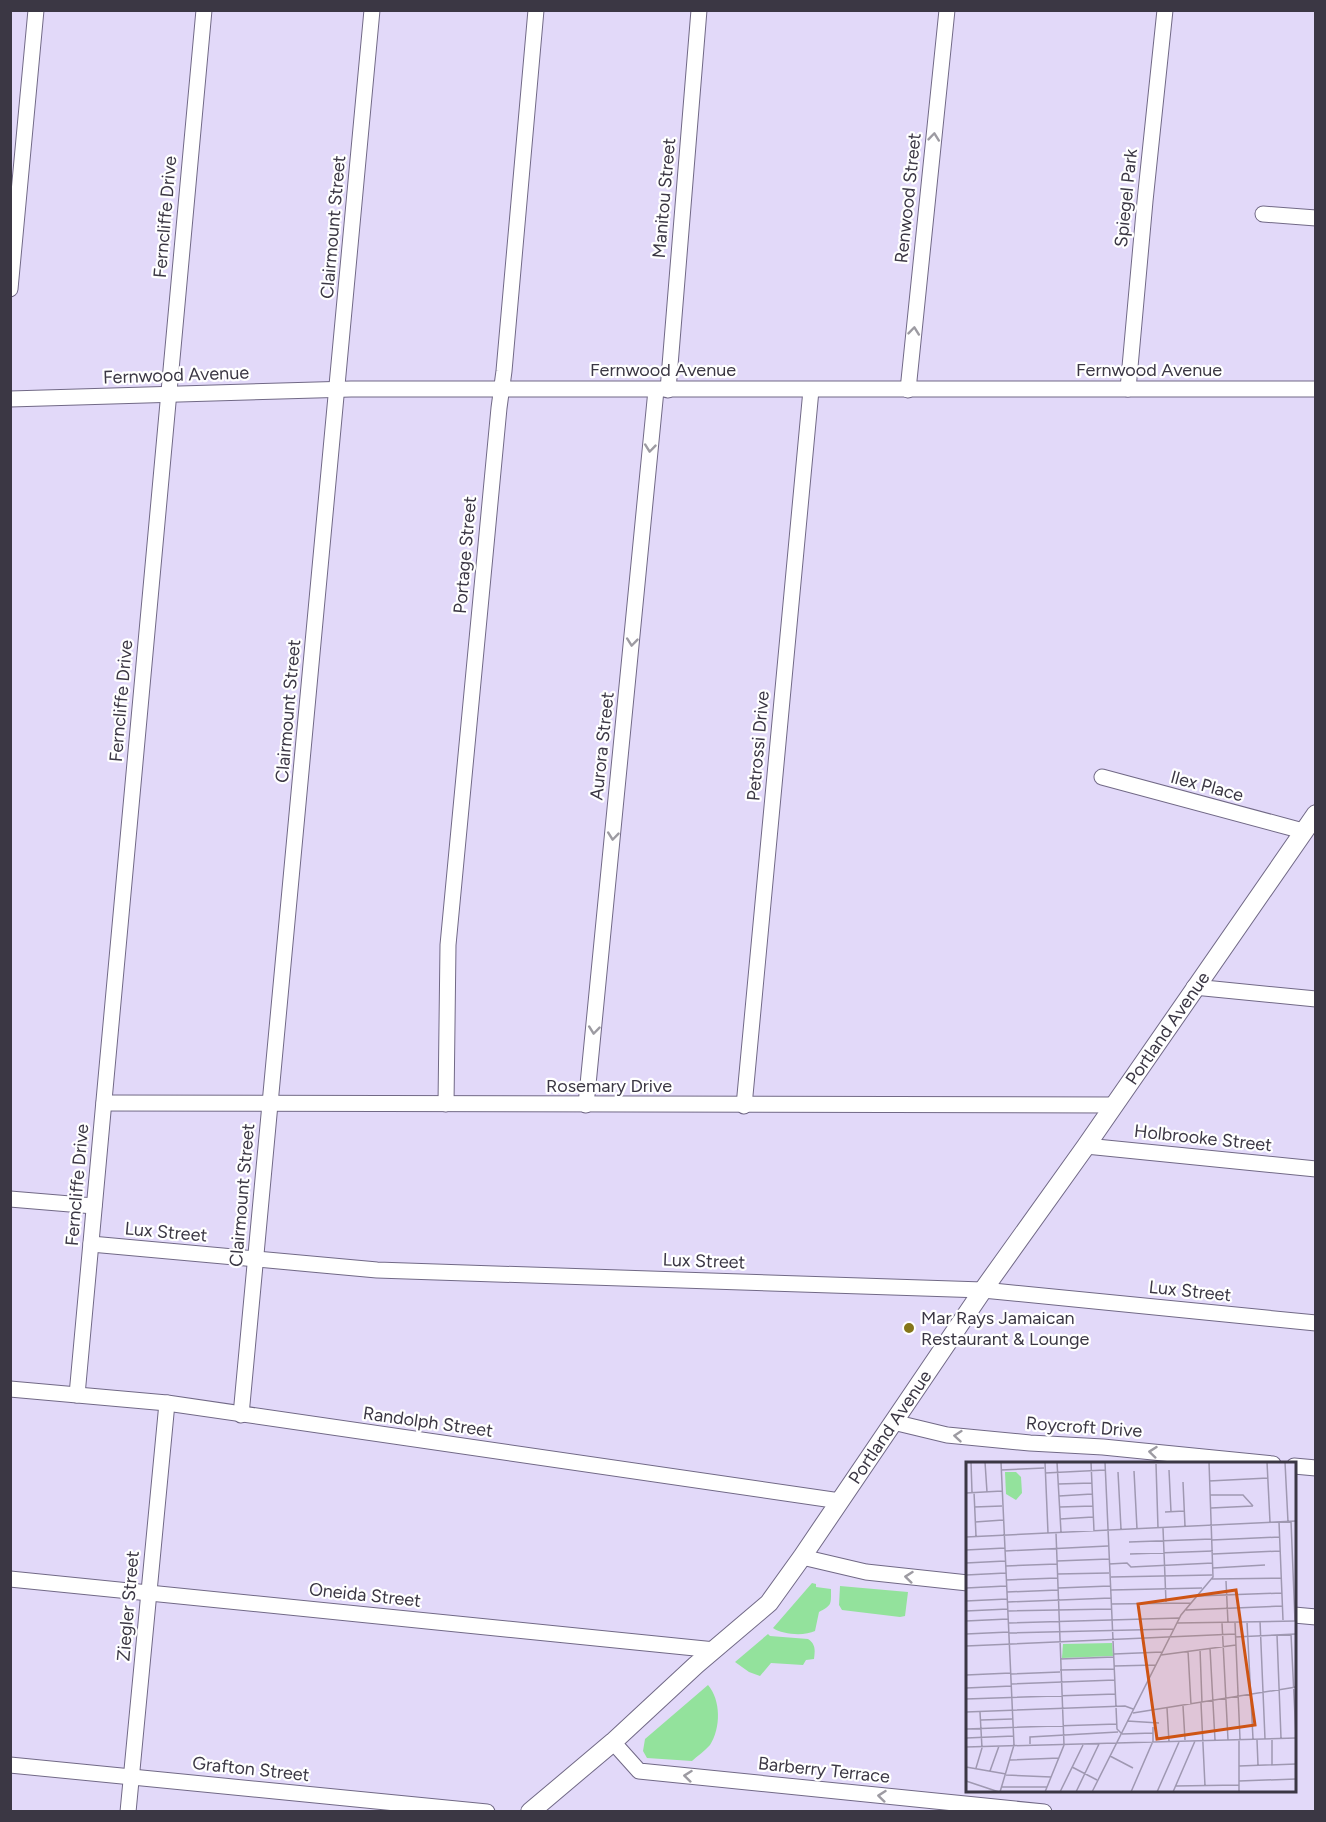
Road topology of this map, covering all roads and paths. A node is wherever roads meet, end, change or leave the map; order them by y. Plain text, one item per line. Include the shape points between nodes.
1 (36, 10) edge
2 (204, 10) edge
3 (372, 10) edge
4 (536, 10) edge
5 (699, 10) edge
6 (947, 10) edge
7 (1165, 10) edge
8 (1263, 214) dead end
9 (1316, 218) edge
10 (10, 289) edge
11 (1128, 389) junction
12 (1316, 389) edge
13 (337, 390) junction
14 (502, 390) junction
15 (662, 390) junction
16 (811, 390) junction
17 (908, 390) junction
18 (168, 396) junction
19 (10, 399) edge
20 (1102, 777) dead end
21 (1316, 813) edge
22 (1303, 831) junction
23 (1194, 987) junction
24 (1316, 999) edge
25 (104, 1103) junction
26 (270, 1104) junction
27 (446, 1104) junction
28 (586, 1105) junction
29 (1114, 1105) junction
30 (744, 1106) junction
31 (1086, 1146) junction
32 (1316, 1169) edge
33 (10, 1199) edge
34 (94, 1206) junction
35 (91, 1244) junction
36 (255, 1259) junction
37 (983, 1290) junction
38 (1316, 1323) edge
39 (10, 1389) edge
40 (77, 1395) junction
41 (167, 1403) junction
42 (241, 1415) junction
43 (893, 1422) junction
44 (1254, 1462) edge
45 (1296, 1466) edge
46 (1316, 1468) edge
47 (840, 1501) junction
48 (802, 1557) junction
49 (10, 1579) edge
50 (966, 1582) edge
51 (149, 1592) junction
52 (1296, 1615) edge
53 (1316, 1617) edge
54 (715, 1650) junction
55 (613, 1742) junction
56 (10, 1765) edge
57 (132, 1777) junction
58 (940, 1807) edge
59 (128, 1812) edge
60 (487, 1812) edge
61 (530, 1812) edge
62 (1044, 1812) edge

1 - 10 street
2 - 18 street, Ferncliffe Drive
3 - 13 street, Clairmount Street
4 - 14 street, Portage Street
5 - 15 street, Manitou Street
17 -> 6 street, Renwood Street
7 - 11 street, Spiegel Park
8 - 9 street
11 - 12 street, Fernwood Avenue
11 - 17 street, Fernwood Avenue
13 - 14 street, Fernwood Avenue
13 - 18 street, Fernwood Avenue
13 - 26 street, Clairmount Street
14 - 15 street, Fernwood Avenue
14 - 27 street, Portage Street via 448,945
15 - 16 street, Fernwood Avenue
15 -> 28 street, Aurora Street
16 - 17 street, Fernwood Avenue
16 - 30 street, Petrossi Drive
18 - 19 street, Fernwood Avenue
18 - 25 street, Ferncliffe Drive
20 - 22 street, Ilex Place
21 - 22 main road, Portland Avenue
22 - 23 main road, Portland Avenue
23 - 24 street
23 - 29 main road, Portland Avenue
25 - 26 street, Rosemary Drive
25 - 34 street, Ferncliffe Drive
26 - 27 street, Rosemary Drive
26 - 36 street, Clairmount Street
27 - 28 street, Rosemary Drive
28 - 30 street, Rosemary Drive
29 - 30 street, Rosemary Drive
29 - 31 main road, Portland Avenue
31 - 32 street, Holbrooke Street
31 - 37 main road, Portland Avenue
33 - 34 street
34 - 35 street, Ferncliffe Drive
35 - 36 street, Lux Street
35 - 40 street, Ferncliffe Drive
36 - 37 street, Lux Street via 377,1270
36 - 42 street, Clairmount Street
37 - 38 street, Lux Street
37 - 43 main road, Portland Avenue
39 - 40 street, Randolph Street
40 - 41 street, Randolph Street
41 - 42 street, Randolph Street
41 - 51 street, Ziegler Street
42 - 47 street, Randolph Street
44 -> 43 street, Roycroft Drive via 947,1435
43 - 47 main road, Portland Avenue
45 - 46 street
47 - 48 main road, Portland Avenue
50 -> 48 street via 867,1572
48 - 54 main road, Portland Avenue via 769,1603
49 - 51 street, Oneida Street
51 - 54 street, Oneida Street
51 - 57 street, Ziegler Street
52 - 53 street
54 - 55 main road, Portland Avenue
58 -> 55 street, Barberry Terrace via 639,1771
55 - 61 main road, Portland Avenue
56 - 57 street, Grafton Street
57 - 59 street, Ziegler Street
57 - 60 street, Grafton Street
58 - 62 street, Barberry Terrace

